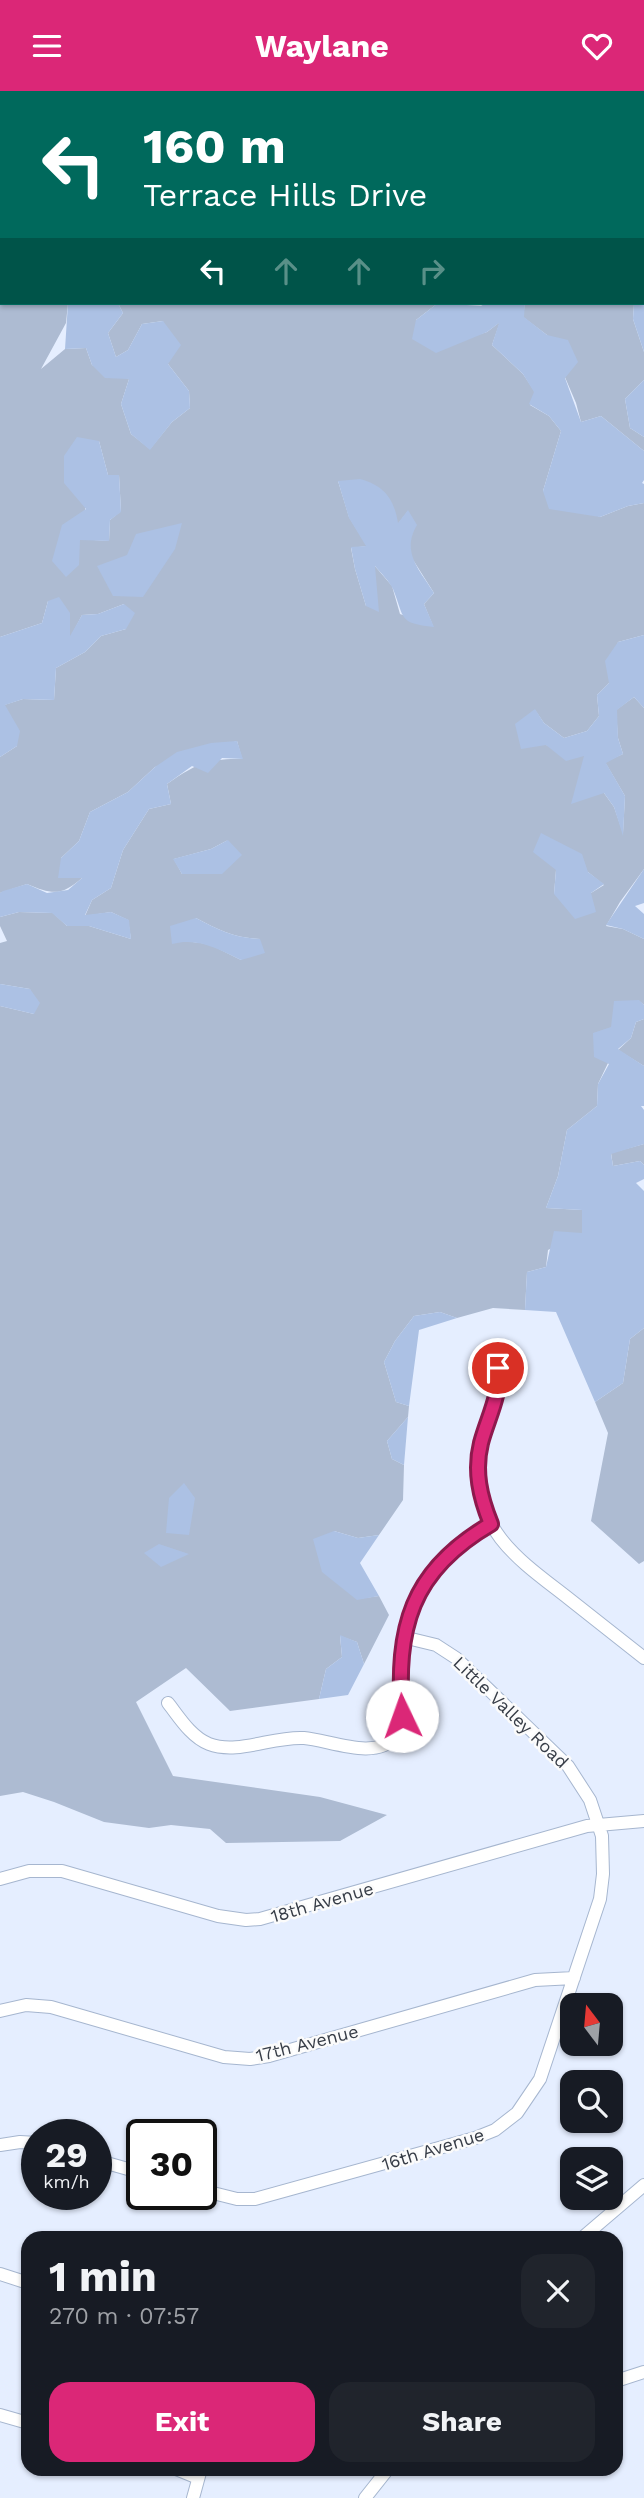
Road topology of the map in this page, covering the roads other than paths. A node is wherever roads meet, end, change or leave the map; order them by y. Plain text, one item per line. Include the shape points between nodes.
1 (498, 1368) dead end
2 (491, 1524) junction
3 (403, 1637) junction
4 (644, 1658) edge
5 (168, 1703) dead end
6 (644, 1821) edge
7 (598, 1824) junction
8 (0, 1879) edge
9 (574, 1978) junction
10 (0, 2011) edge
11 (21, 2144) edge
12 (0, 2145) edge
13 (644, 2185) edge
14 (217, 2194) edge
15 (590, 2231) edge
16 (0, 2274) edge
17 (21, 2281) edge
18 (644, 2372) edge
19 (623, 2379) edge
20 (0, 2415) edge
21 (21, 2421) edge
22 (198, 2476) edge
23 (382, 2476) edge
24 (193, 2498) edge
25 (365, 2498) edge

1 - 2 street via 500,1383 478,1468 480,1495
2 - 3 street via 458,1546 429,1577 412,1607
2 - 4 street via 517,1558
3 - 5 street via 400,1727 394,1739 381,1748 297,1738 218,1746 195,1735
3 - 7 street, Little Valley Road via 436,1646 463,1664 568,1766 585,1790
6 - 7 street, 18th Avenue
7 - 8 street, 18th Avenue via 260,1919 218,1916 62,1871 29,1871
7 - 9 street, Little Valley Road via 602,1887
9 - 10 street, 17th Avenue via 535,1980 250,2059 224,2057 51,2007 26,2005
9 - 14 street, 16th Avenue via 535,2089 517,2113 495,2130 270,2196 237,2199
11 - 12 street
13 - 15 street
16 - 17 street
18 - 19 street
20 - 21 street
22 - 24 street
23 - 25 street

